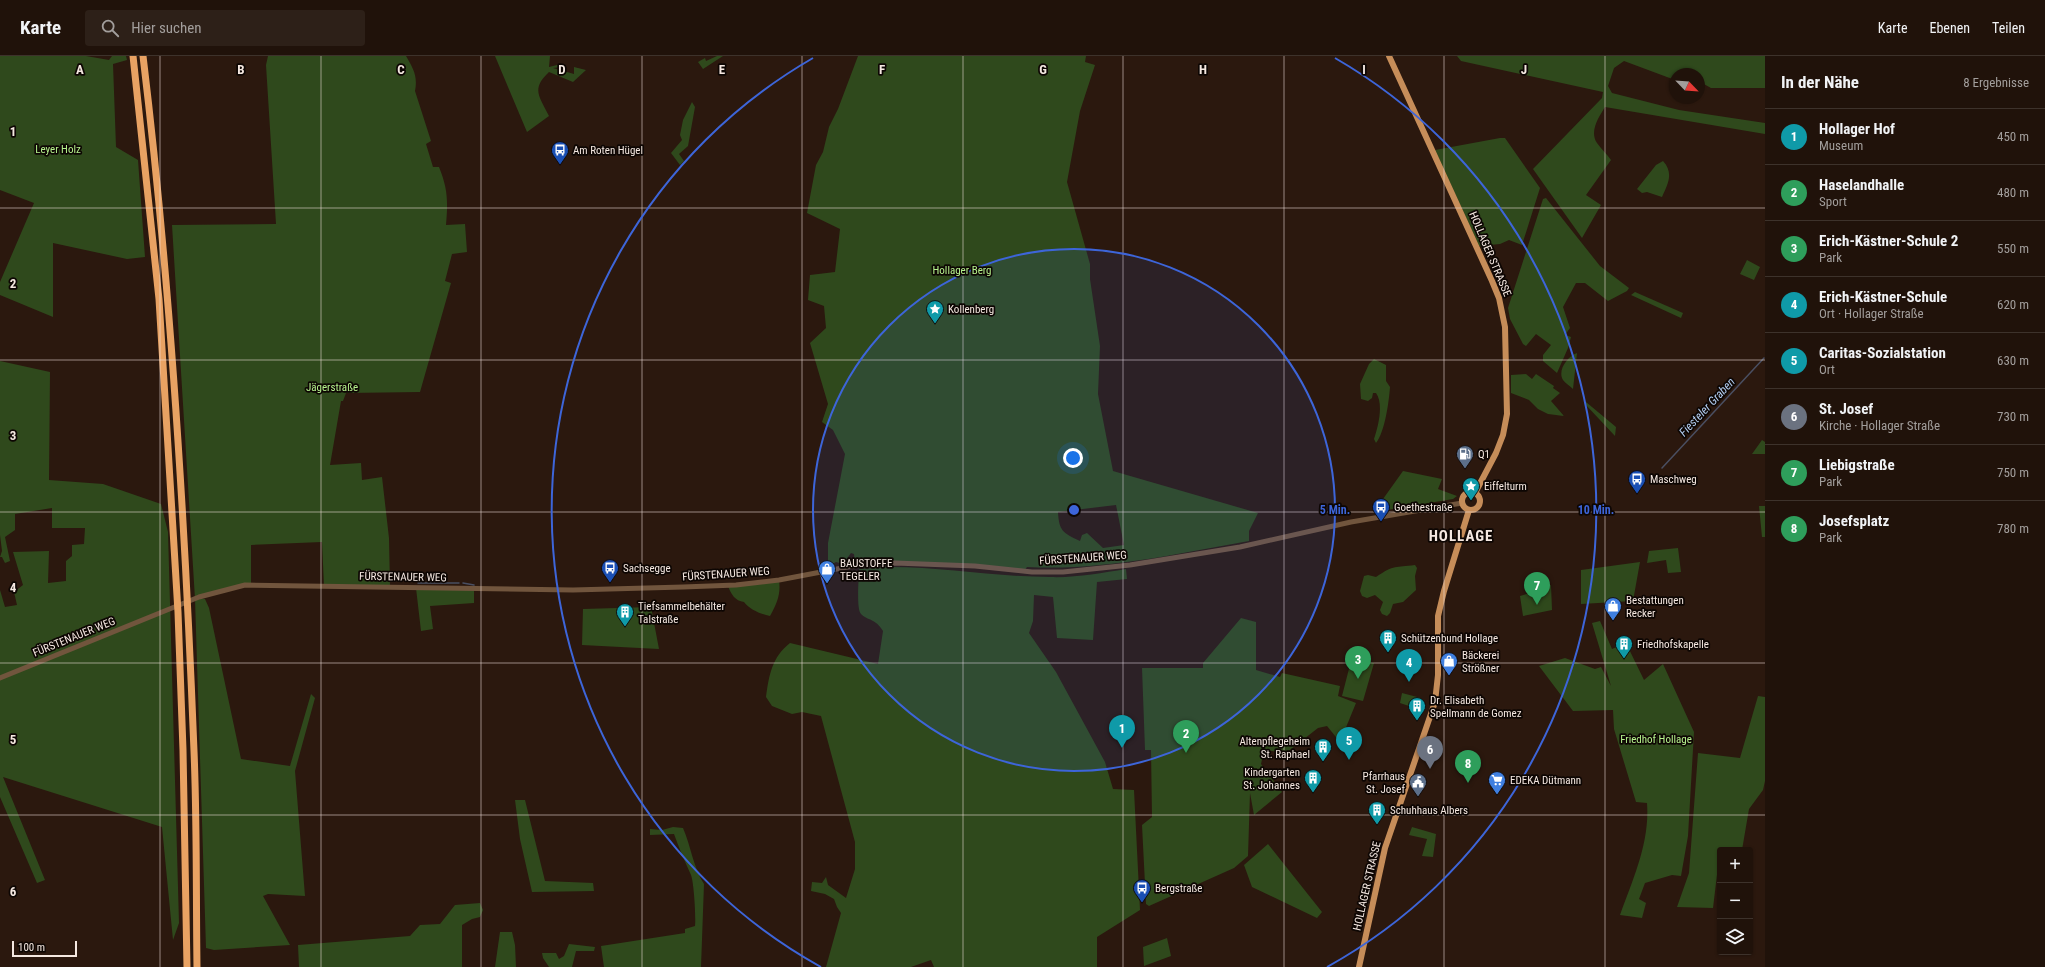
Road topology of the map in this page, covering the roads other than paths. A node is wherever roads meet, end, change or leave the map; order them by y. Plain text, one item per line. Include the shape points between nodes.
1 (133, 56) edge
2 (143, 56) edge
3 (1389, 56) edge
4 (1475, 493) junction
5 (1462, 503) junction
6 (1469, 510) junction
7 (0, 678) edge
8 (187, 967) edge
9 (197, 967) edge
10 (1359, 967) edge

1 - 8 highway via 159,299 178,612
2 - 9 highway via 154,146 173,359 194,753
3 - 4 main road, HOLLAGER STRASSE via 1492,281 1504,318 1507,344 1506,423 1496,453
4 - 5 main road via 1465,494
4 - 6 main road via 1479,503 1476,508
5 - 6 main road
5 - 7 street, FÜRSTENAUER WEG via 1351,522 1240,547 1130,565 1063,572 895,563 858,565 779,580 713,586 573,590 246,585 210,594 159,612
6 - 10 main road, HOLLAGER STRASSE via 1438,616 1438,675 1434,702 1385,848

